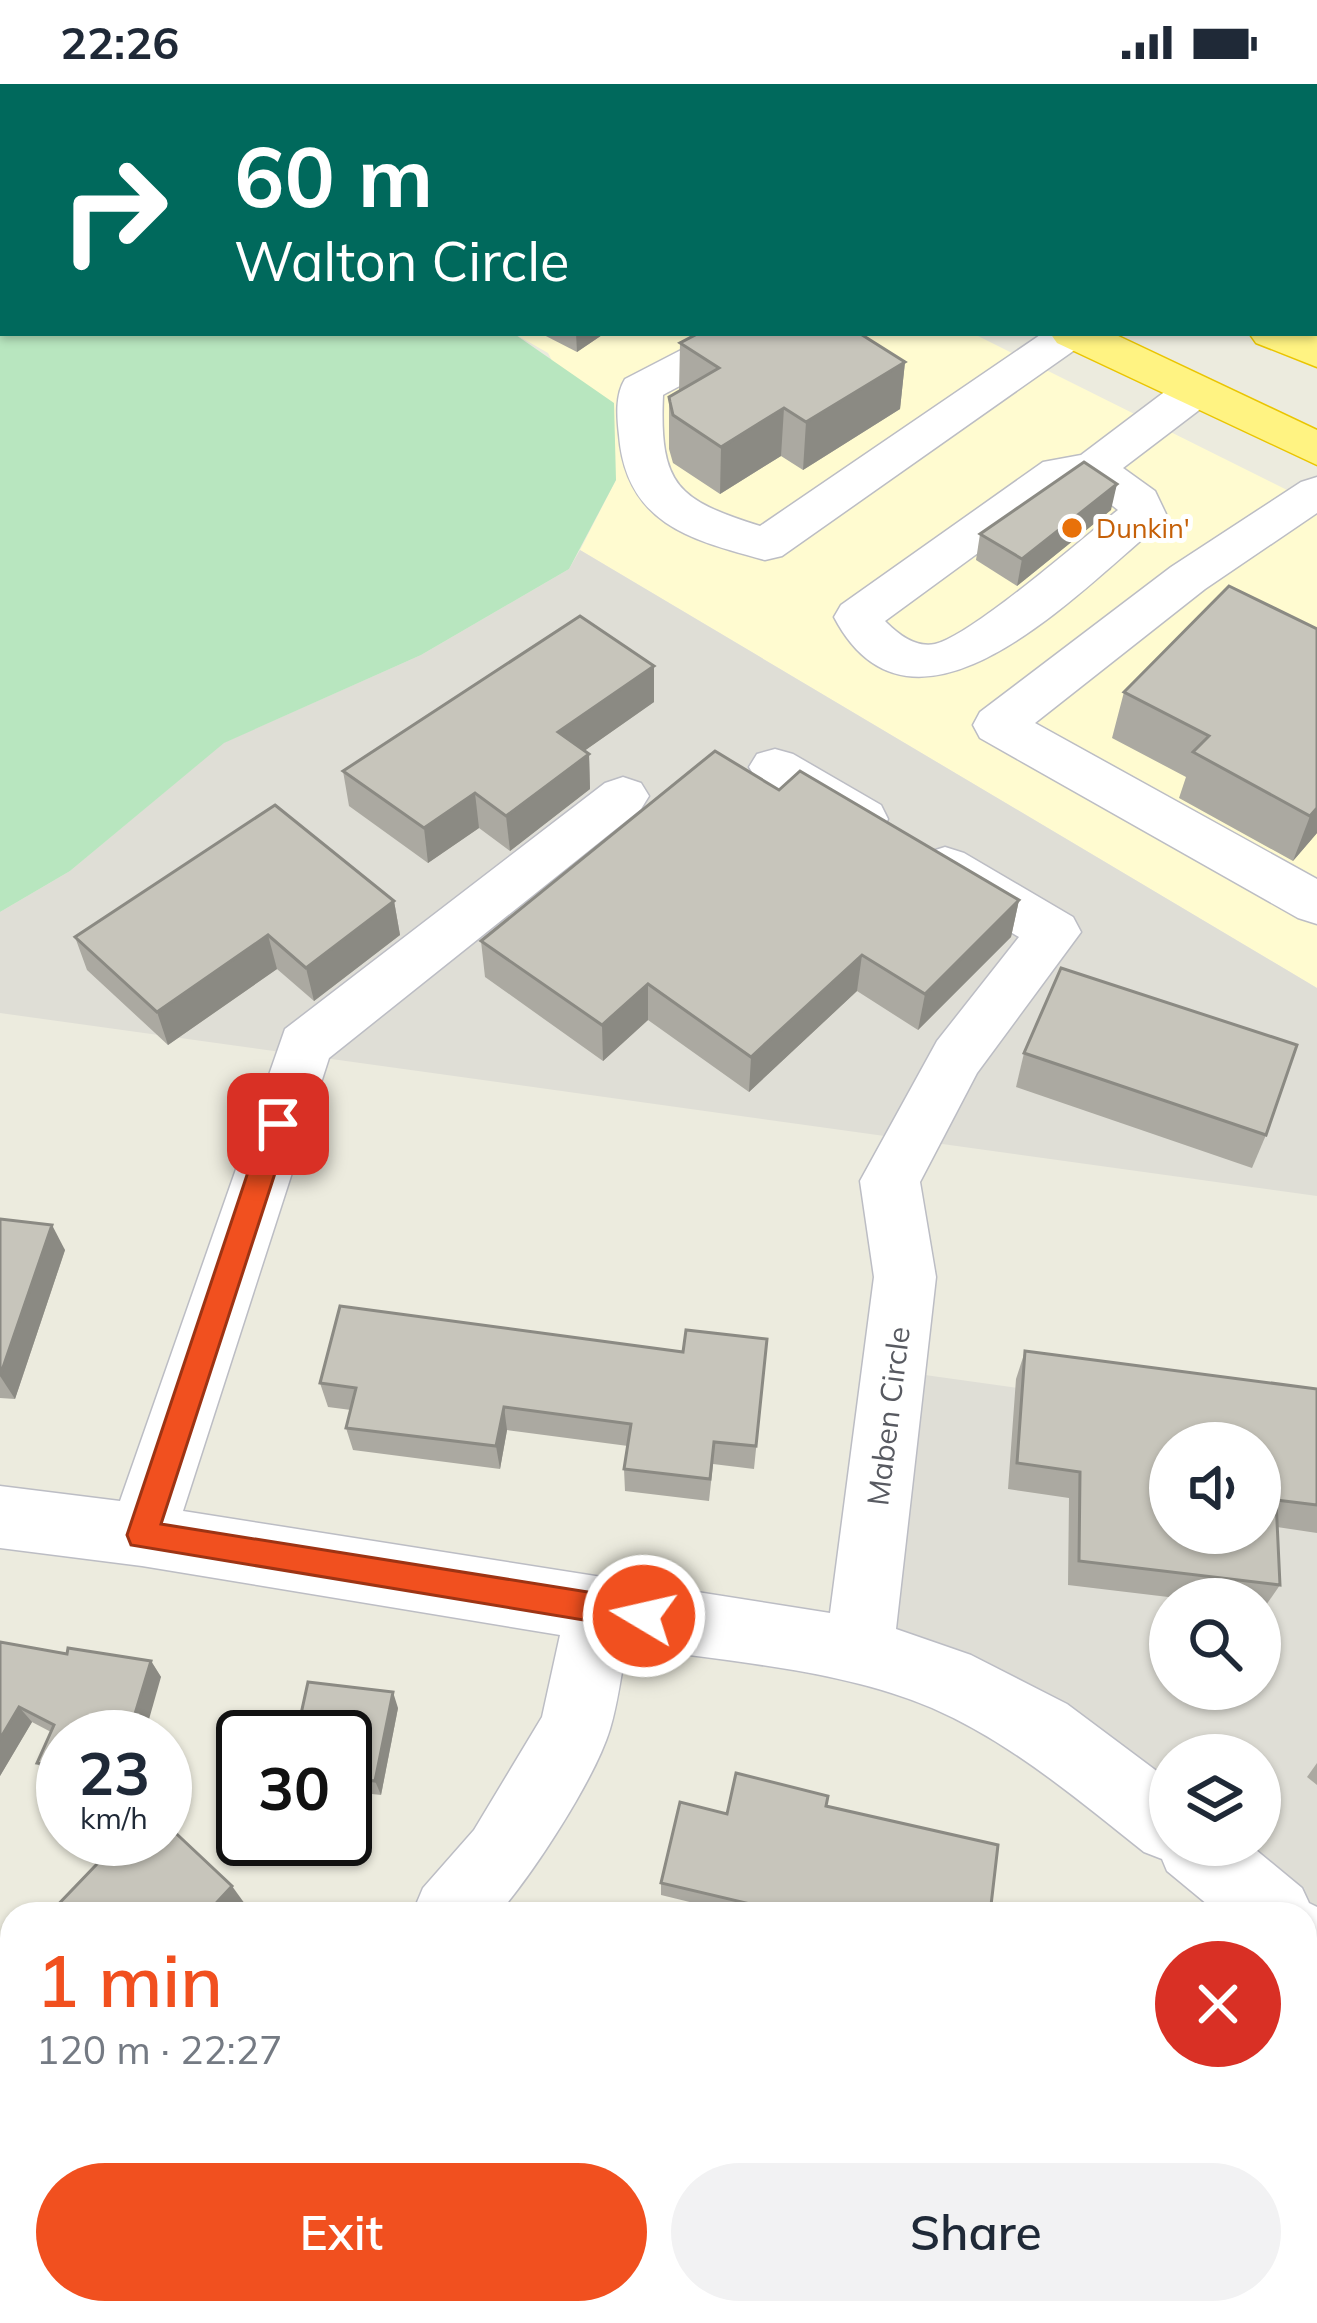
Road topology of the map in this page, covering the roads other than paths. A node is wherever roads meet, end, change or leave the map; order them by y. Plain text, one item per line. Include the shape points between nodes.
1 (744, 336) edge
2 (1066, 336) edge
3 (1078, 336) edge
4 (1280, 336) edge
5 (1317, 353) edge
6 (1195, 391) junction
7 (1317, 449) edge
8 (1093, 468) junction
9 (1317, 492) edge
10 (1188, 578) junction
11 (1243, 606) edge
12 (775, 767) dead end
13 (623, 796) dead end
14 (1317, 904) edge
15 (0, 1517) edge
16 (142, 1535) junction
17 (600, 1608) junction
18 (859, 1651) junction
19 (1149, 1810) edge
20 (1218, 1866) edge
21 (460, 1902) edge
22 (1262, 1902) edge

1 - 2 street via 640,389 638,429 670,507 766,545 935,406
3 - 6 highway
4 - 5 highway
6 - 7 highway
6 - 8 street
8 - 8 street via 1059,472 858,617 865,634 921,660 944,660 978,642 1144,514
9 - 10 street
10 - 11 street
10 - 14 street via 998,725
12 - 18 street, Maben Circle via 1054,932 957,1057 890,1181 905,1277
13 - 16 street via 305,1045
15 - 16 street
16 - 17 street
17 - 18 street
17 - 21 street via 575,1729 500,1856
18 - 19 street via 946,1679 1042,1728
20 - 22 street

